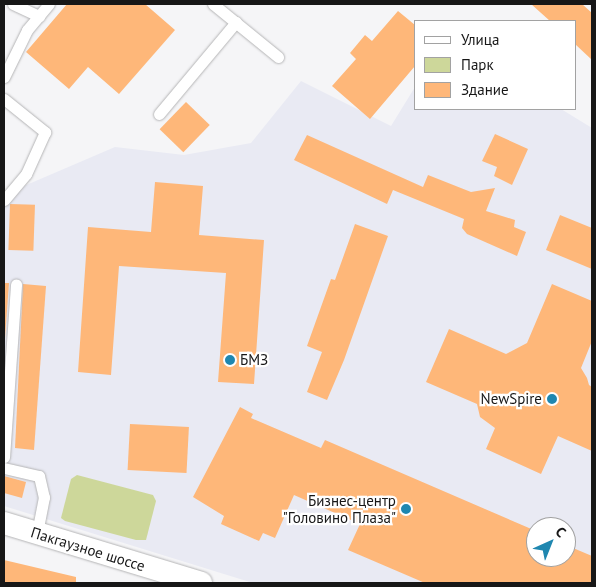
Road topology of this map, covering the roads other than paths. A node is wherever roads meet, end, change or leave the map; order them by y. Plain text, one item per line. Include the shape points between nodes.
1 (13, 4) edge
2 (36, 4) edge
3 (49, 4) edge
4 (213, 4) edge
5 (39, 16) junction
6 (236, 22) junction
7 (278, 57) dead end
8 (4, 77) edge
9 (4, 99) edge
10 (159, 114) dead end
11 (4, 200) edge
12 (16, 284) dead end
13 (5, 416) edge
14 (4, 458) edge
15 (4, 468) edge
16 (4, 523) edge
17 (37, 533) junction
18 (202, 583) edge

1 - 5 lane
2 - 5 lane
3 - 5 lane
4 - 6 lane
5 - 8 lane via 27,30
6 - 7 lane
6 - 10 lane
9 - 11 lane via 46,132 26,174
12 - 13 lane
13 - 14 lane
15 - 17 lane via 39,476 44,497
16 - 17 street, Пакгаузное шоссе
17 - 18 street, Пакгаузное шоссе

